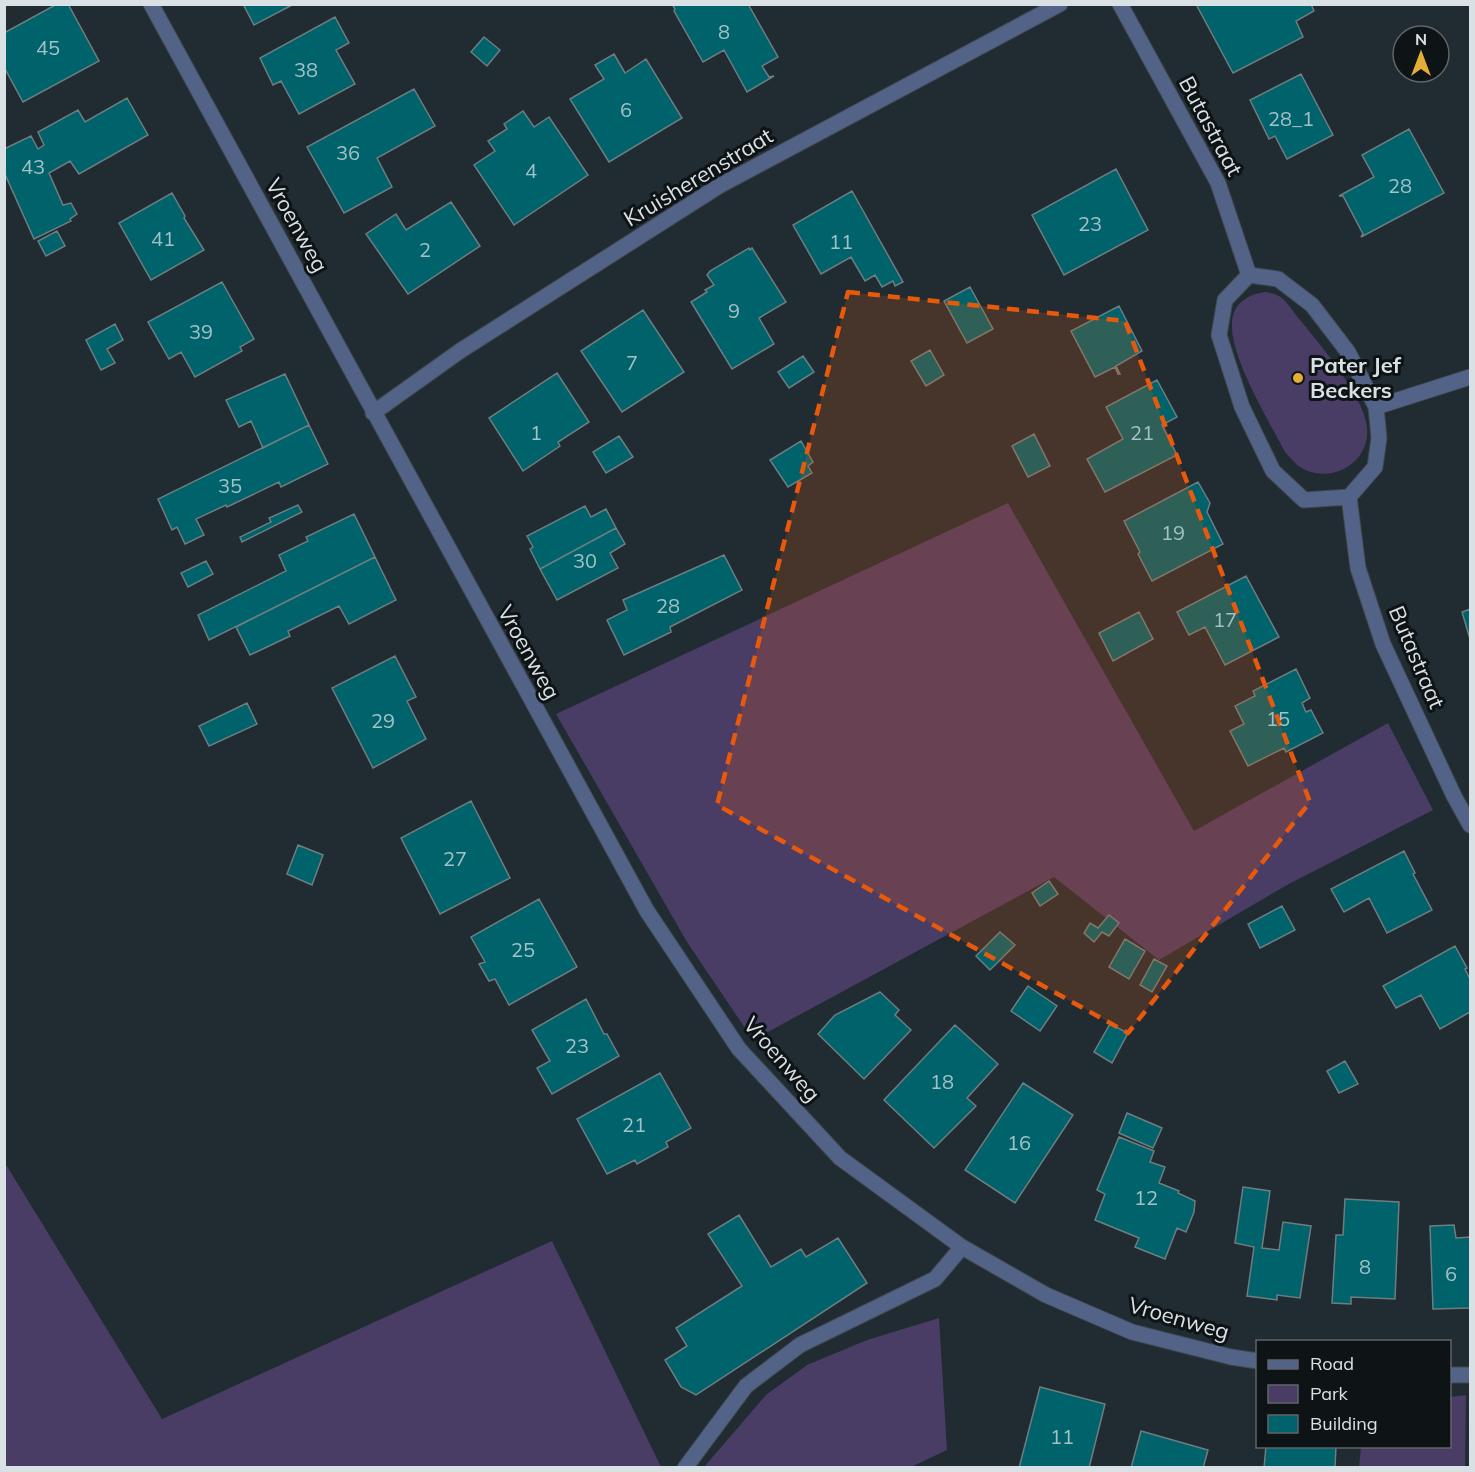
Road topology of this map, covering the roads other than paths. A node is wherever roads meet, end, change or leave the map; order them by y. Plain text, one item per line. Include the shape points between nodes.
1 (150, 4) edge
2 (1060, 4) edge
3 (1120, 4) edge
4 (1249, 275) junction
5 (1470, 377) edge
6 (1376, 407) junction
7 (373, 413) junction
8 (1349, 497) junction
9 (1470, 825) edge
10 (962, 1247) junction
11 (1256, 1361) edge
12 (1451, 1375) edge
13 (1470, 1375) edge
14 (685, 1467) edge

1 - 7 street, Vroenweg
2 - 7 street, Kruisherenstraat via 719,186 460,351
3 - 4 street, Butastraat via 1218,183
4 - 6 street via 1278,279 1312,305 1348,352
4 - 8 street via 1225,300 1219,335 1242,407 1273,471 1304,500
5 - 6 street
6 - 8 street via 1379,438 1375,467
7 - 10 street, Vroenweg via 647,911 739,1049 840,1158
8 - 9 street, Butastraat via 1358,568 1383,644
10 - 11 street, Vroenweg via 1046,1294 1132,1332
10 - 14 street via 935,1279 800,1345 746,1386
12 - 13 street

